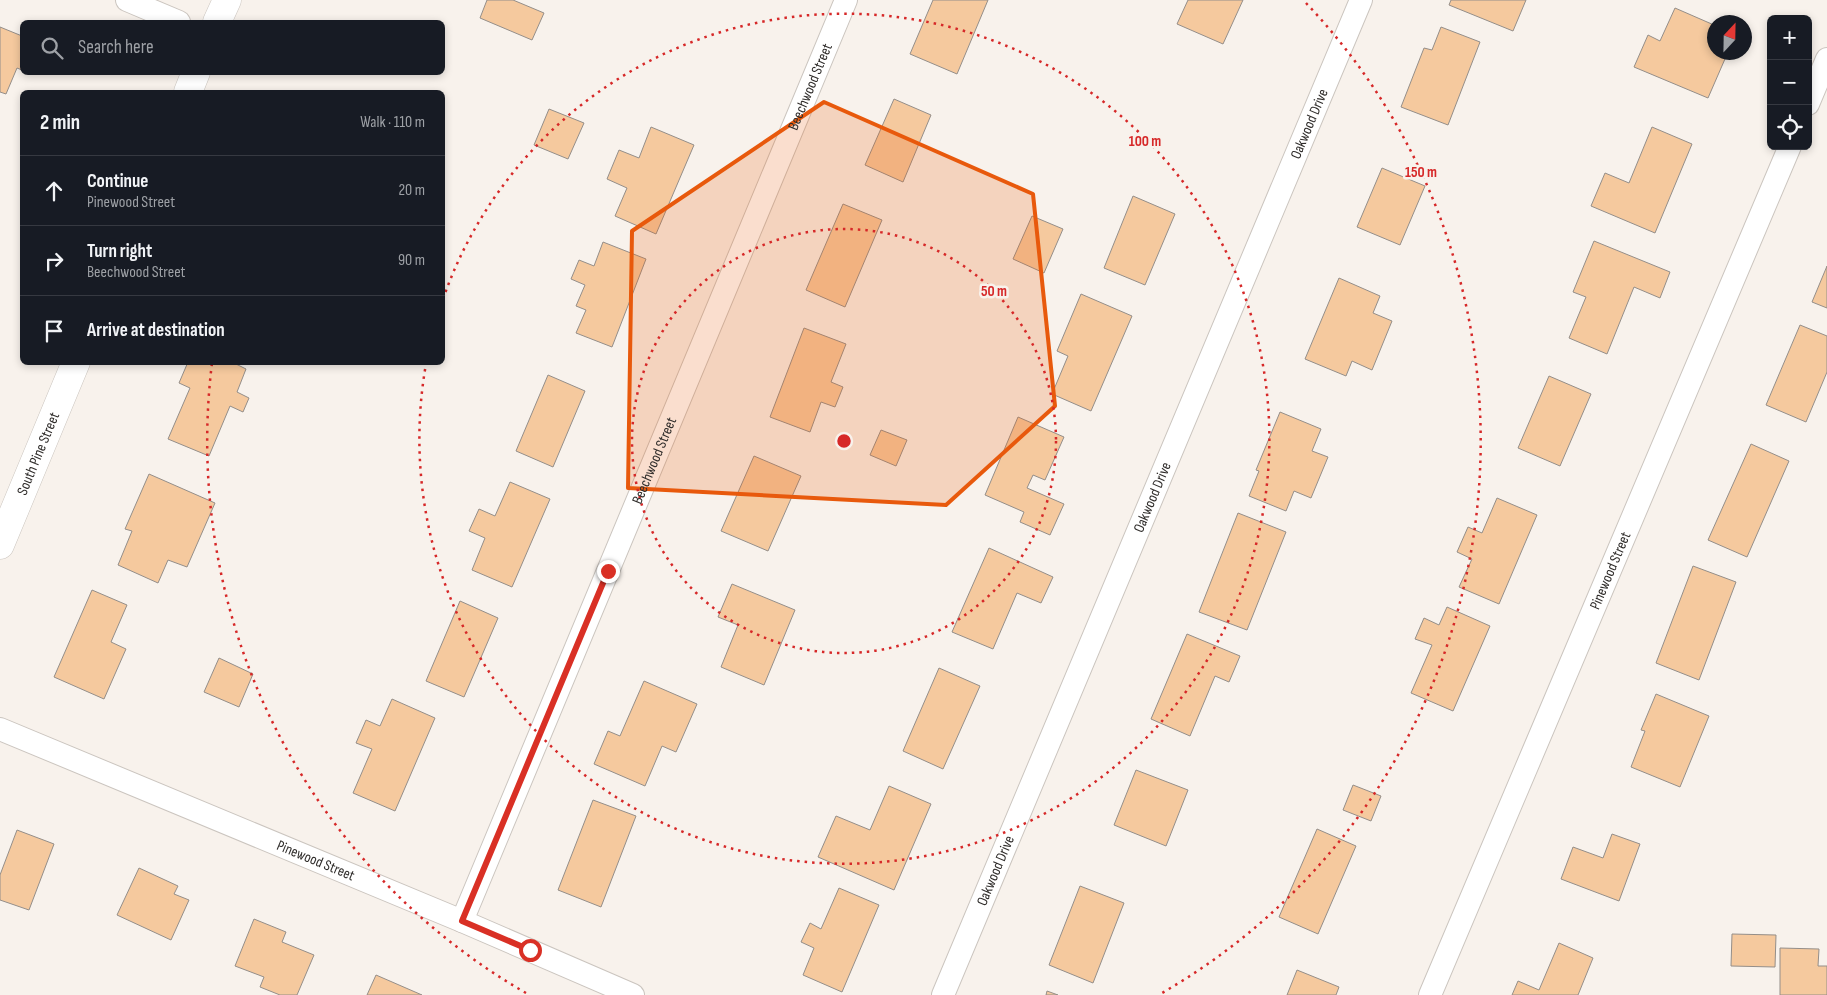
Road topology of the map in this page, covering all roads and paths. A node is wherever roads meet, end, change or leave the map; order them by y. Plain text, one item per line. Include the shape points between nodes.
1 (127, 0) edge
2 (227, 0) edge
3 (846, 0) edge
4 (1361, 0) edge
5 (174, 20) edge
6 (218, 20) edge
7 (1827, 60) edge
8 (195, 75) edge
9 (189, 90) edge
10 (1812, 95) edge
11 (1788, 150) edge
12 (75, 365) edge
13 (0, 545) edge
14 (0, 729) edge
15 (462, 921) junction
16 (633, 995) edge
17 (943, 995) edge
18 (1430, 995) edge

1 - 5 street
2 - 6 main road
3 - 15 street, Beechwood Street
4 - 17 street, Oakwood Drive
7 - 10 street
8 - 9 main road
11 - 18 street, Pinewood Street
12 - 13 main road, South Pine Street
14 - 15 street, Pinewood Street
15 - 16 street, Pinewood Street

